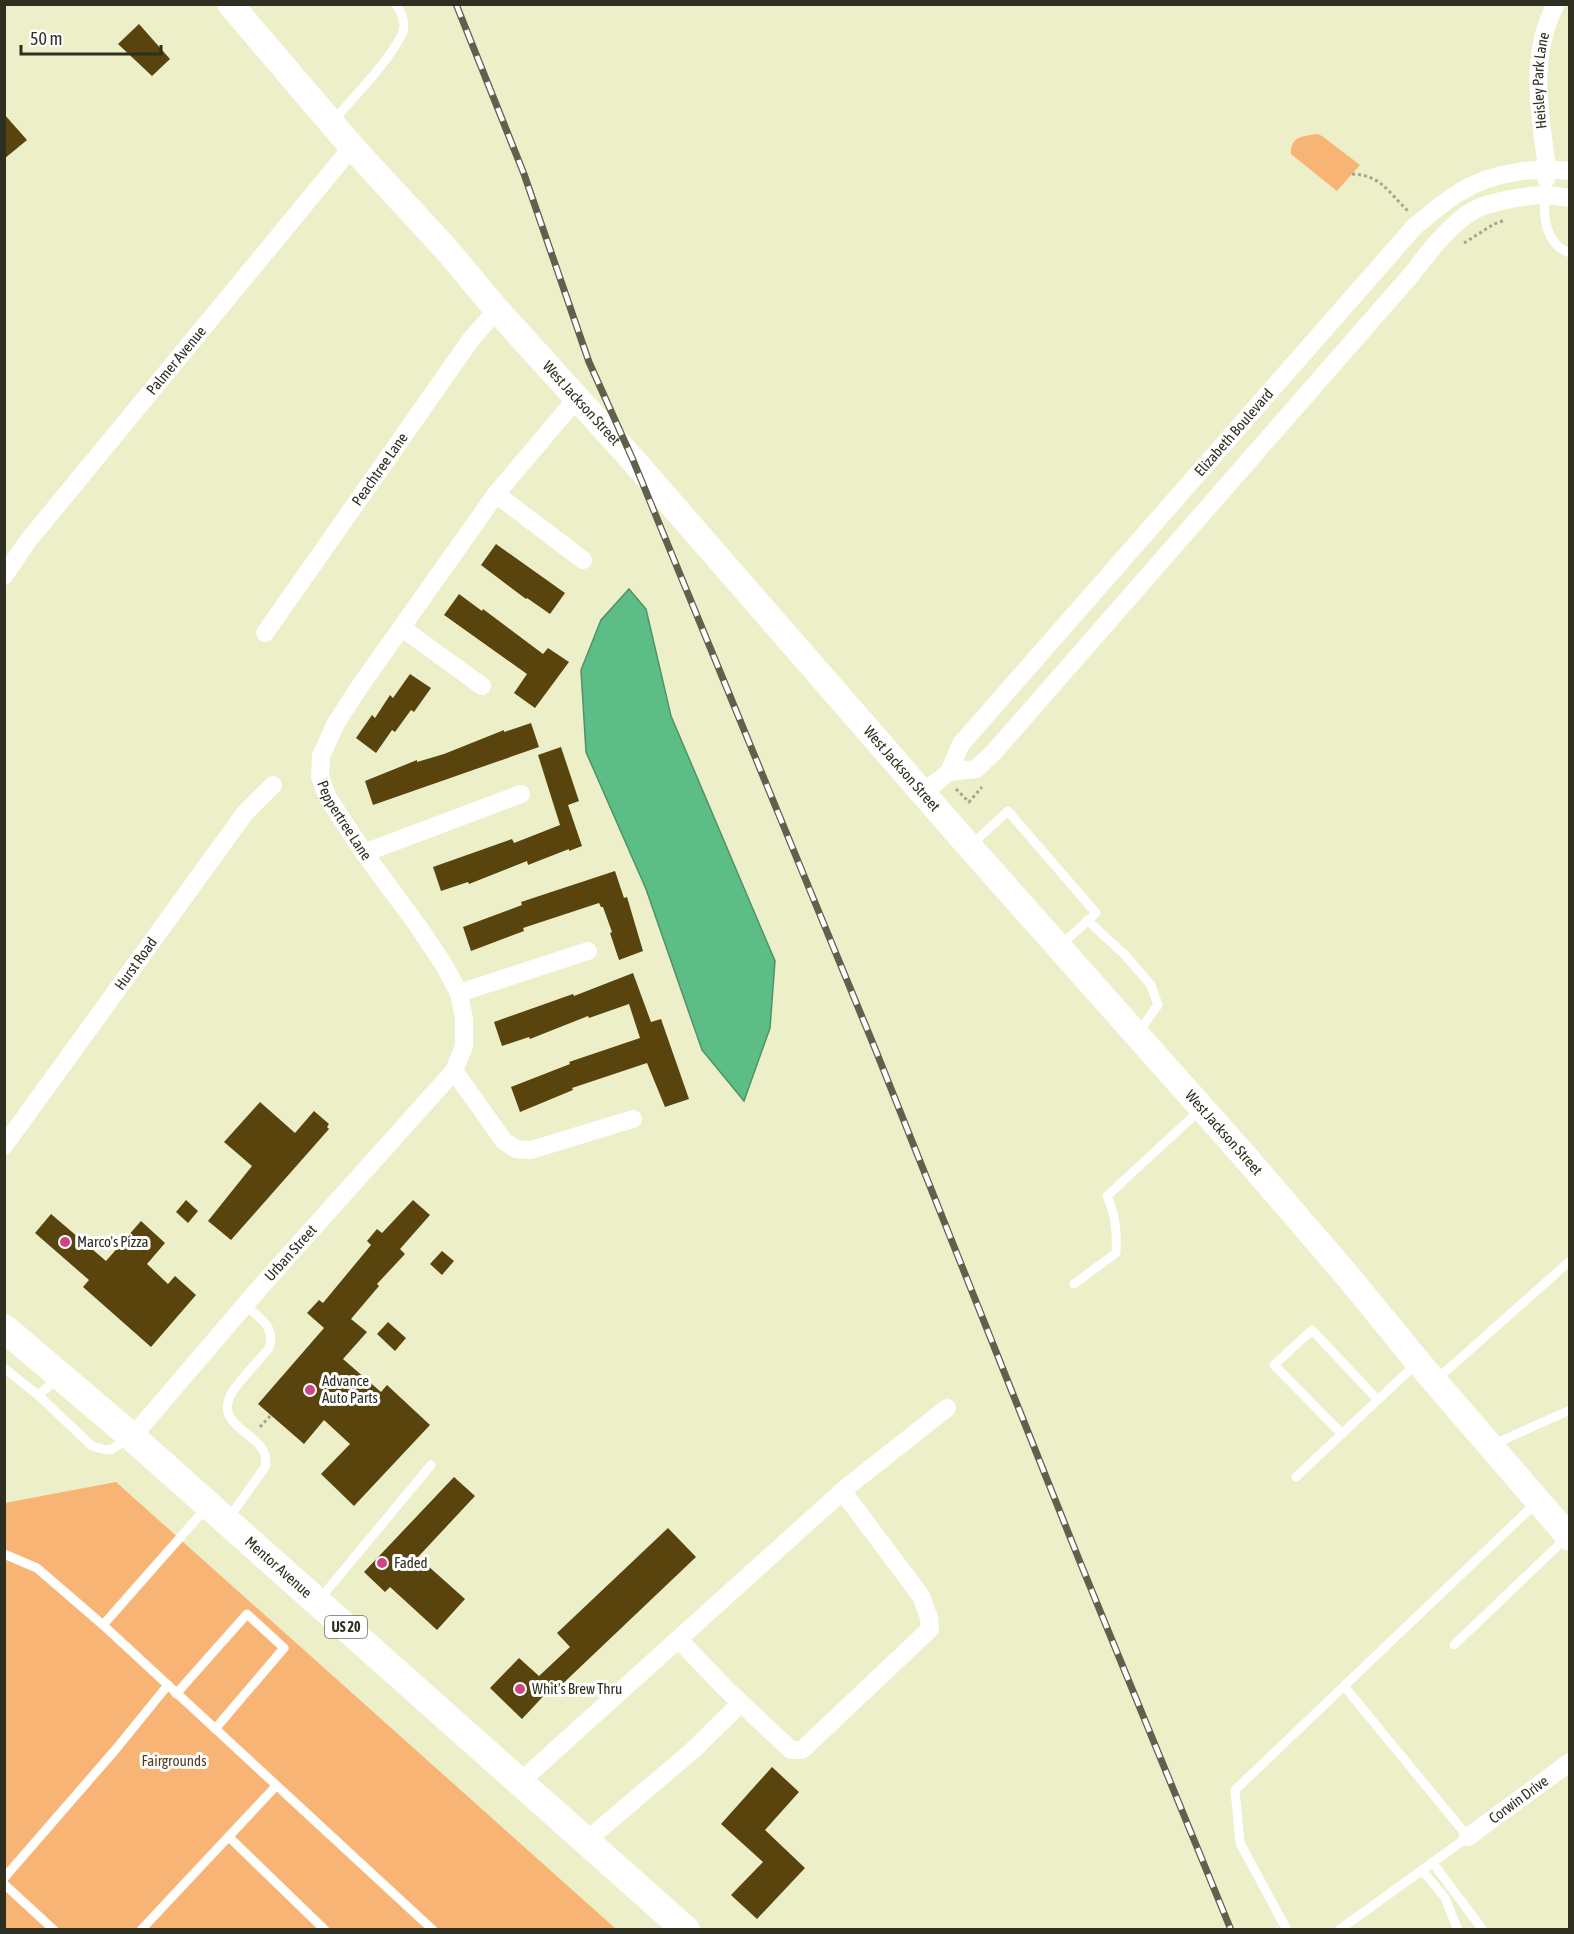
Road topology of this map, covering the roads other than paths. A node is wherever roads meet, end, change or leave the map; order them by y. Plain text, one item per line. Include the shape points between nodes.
1 (230, 4) edge
2 (396, 4) edge
3 (1556, 4) edge
4 (332, 123) junction
5 (352, 147) junction
6 (1546, 168) junction
7 (1569, 171) edge
8 (1545, 195) junction
9 (1569, 198) edge
10 (1569, 253) edge
11 (497, 310) junction
12 (577, 398) junction
13 (496, 494) junction
14 (583, 560) dead end
15 (4, 576) edge
16 (402, 628) junction
17 (265, 633) dead end
18 (482, 686) dead end
19 (949, 772) junction
20 (273, 785) dead end
21 (923, 793) junction
22 (521, 794) dead end
23 (969, 846) junction
24 (363, 853) junction
25 (1088, 920) junction
26 (1059, 947) junction
27 (588, 951) dead end
28 (459, 993) junction
29 (1137, 1034) junction
30 (454, 1071) junction
31 (1202, 1109) junction
32 (633, 1119) dead end
33 (8, 1134) edge
34 (1569, 1261) edge
35 (1074, 1284) dead end
36 (245, 1305) junction
37 (4, 1328) edge
38 (1418, 1362) junction
39 (4, 1368) edge
40 (61, 1376) junction
41 (1435, 1382) junction
42 (38, 1395) junction
43 (1378, 1400) junction
44 (947, 1408) dead end
45 (1569, 1410) edge
46 (1342, 1434) junction
47 (132, 1437) junction
48 (1490, 1446) junction
49 (431, 1465) dead end
50 (1296, 1478) dead end
51 (843, 1492) junction
52 (1538, 1502) junction
53 (218, 1513) junction
54 (1569, 1537) edge
55 (4, 1554) edge
56 (318, 1602) junction
57 (103, 1625) junction
58 (678, 1639) junction
59 (1454, 1645) dead end
60 (168, 1685) junction
61 (1344, 1686) junction
62 (176, 1694) junction
63 (741, 1703) junction
64 (214, 1729) junction
65 (1569, 1762) edge
66 (520, 1782) junction
67 (276, 1786) junction
68 (229, 1837) junction
69 (1468, 1837) junction
70 (586, 1841) junction
71 (1432, 1863) junction
72 (1422, 1870) junction
73 (4, 1878) edge
74 (4, 1884) edge
75 (54, 1929) edge
76 (141, 1929) edge
77 (325, 1929) edge
78 (433, 1929) edge
79 (686, 1929) edge
80 (1287, 1929) edge
81 (1339, 1929) edge
82 (1458, 1929) edge
83 (1483, 1929) edge

1 - 4 street, West Jackson Street
2 - 4 lane via 404,29 389,55
3 - 6 street, Heisley Park Lane via 1542,40 1538,69
4 - 5 street, West Jackson Street
5 - 11 street, West Jackson Street
5 - 15 street, Palmer Avenue via 35,532
6 - 7 street, Elizabeth Boulevard
6 - 8 street, Heisley Park Lane
6 - 19 street, Elizabeth Boulevard via 1514,172 1460,191 1415,226 961,744
8 - 9 street, Elizabeth Boulevard
8 - 10 lane via 1544,220 1550,236
8 - 19 street, Elizabeth Boulevard via 1500,202 1471,212 1455,225 994,752 976,769
11 - 12 street, West Jackson Street
11 - 17 street, Peachtree Lane via 472,338
12 - 13 street, Peppertree Lane
12 - 21 street, West Jackson Street
13 - 14 street
13 - 16 street, Peppertree Lane
16 - 18 street
16 - 24 street, Peppertree Lane via 336,723 321,756 320,777 328,798
19 - 21 street, Elizabeth Boulevard
20 - 33 street, Hurst Road via 245,813
21 - 23 street, West Jackson Street
22 - 24 street
23 - 25 lane via 1008,811 1096,913
23 - 26 street, West Jackson Street
24 - 28 street, Peppertree Lane via 418,926
25 - 26 lane
25 - 29 lane via 1151,985 1158,1005
26 - 29 street, West Jackson Street
27 - 28 street
28 - 30 street, Peppertree Lane via 464,1046
29 - 31 street, West Jackson Street
30 - 32 street via 504,1141 516,1149 531,1150
30 - 36 street, Urban Street
31 - 35 lane via 1107,1196 1117,1230 1116,1253
31 - 38 street, West Jackson Street
34 - 41 lane
36 - 47 street, Urban Street
36 - 53 lane via 267,1324 272,1340 233,1392 229,1414 232,1422 263,1447 267,1461
37 - 40 main road, Mentor Avenue / US 20
38 - 41 street, West Jackson Street
38 - 43 lane
39 - 42 lane
40 - 42 lane
40 - 47 main road, Mentor Avenue / US 20
41 - 48 street, West Jackson Street
42 - 47 lane via 96,1448 112,1449
43 - 46 lane
43 - 46 lane via 1312,1330 1274,1365
44 - 51 street
45 - 48 lane
46 - 50 lane
47 - 53 main road, Mentor Avenue / US 20
48 - 52 street, West Jackson Street
49 - 56 lane
51 - 58 street
51 - 63 street via 921,1596 930,1629 802,1750 792,1750
52 - 54 street, West Jackson Street
52 - 61 lane
53 - 56 main road, Mentor Avenue / US 20
53 - 57 lane
54 - 59 lane
55 - 57 lane via 37,1568
56 - 66 main road, Mentor Avenue / US 20
57 - 60 lane
58 - 63 street
58 - 66 street
60 - 62 lane
60 - 73 lane
61 - 69 lane
61 - 80 lane via 1235,1790 1240,1843
62 - 64 lane
62 - 64 lane via 247,1614 284,1648
63 - 70 street via 692,1751
64 - 67 lane
65 - 69 street, Corwin Drive
66 - 70 main road, Mentor Avenue / US 20
67 - 68 lane
67 - 78 lane
68 - 76 lane
68 - 77 lane
69 - 71 lane
70 - 79 main road, Mentor Avenue / US 20
71 - 72 lane
71 - 83 lane
72 - 81 lane
72 - 82 lane via 1445,1898
74 - 75 lane

